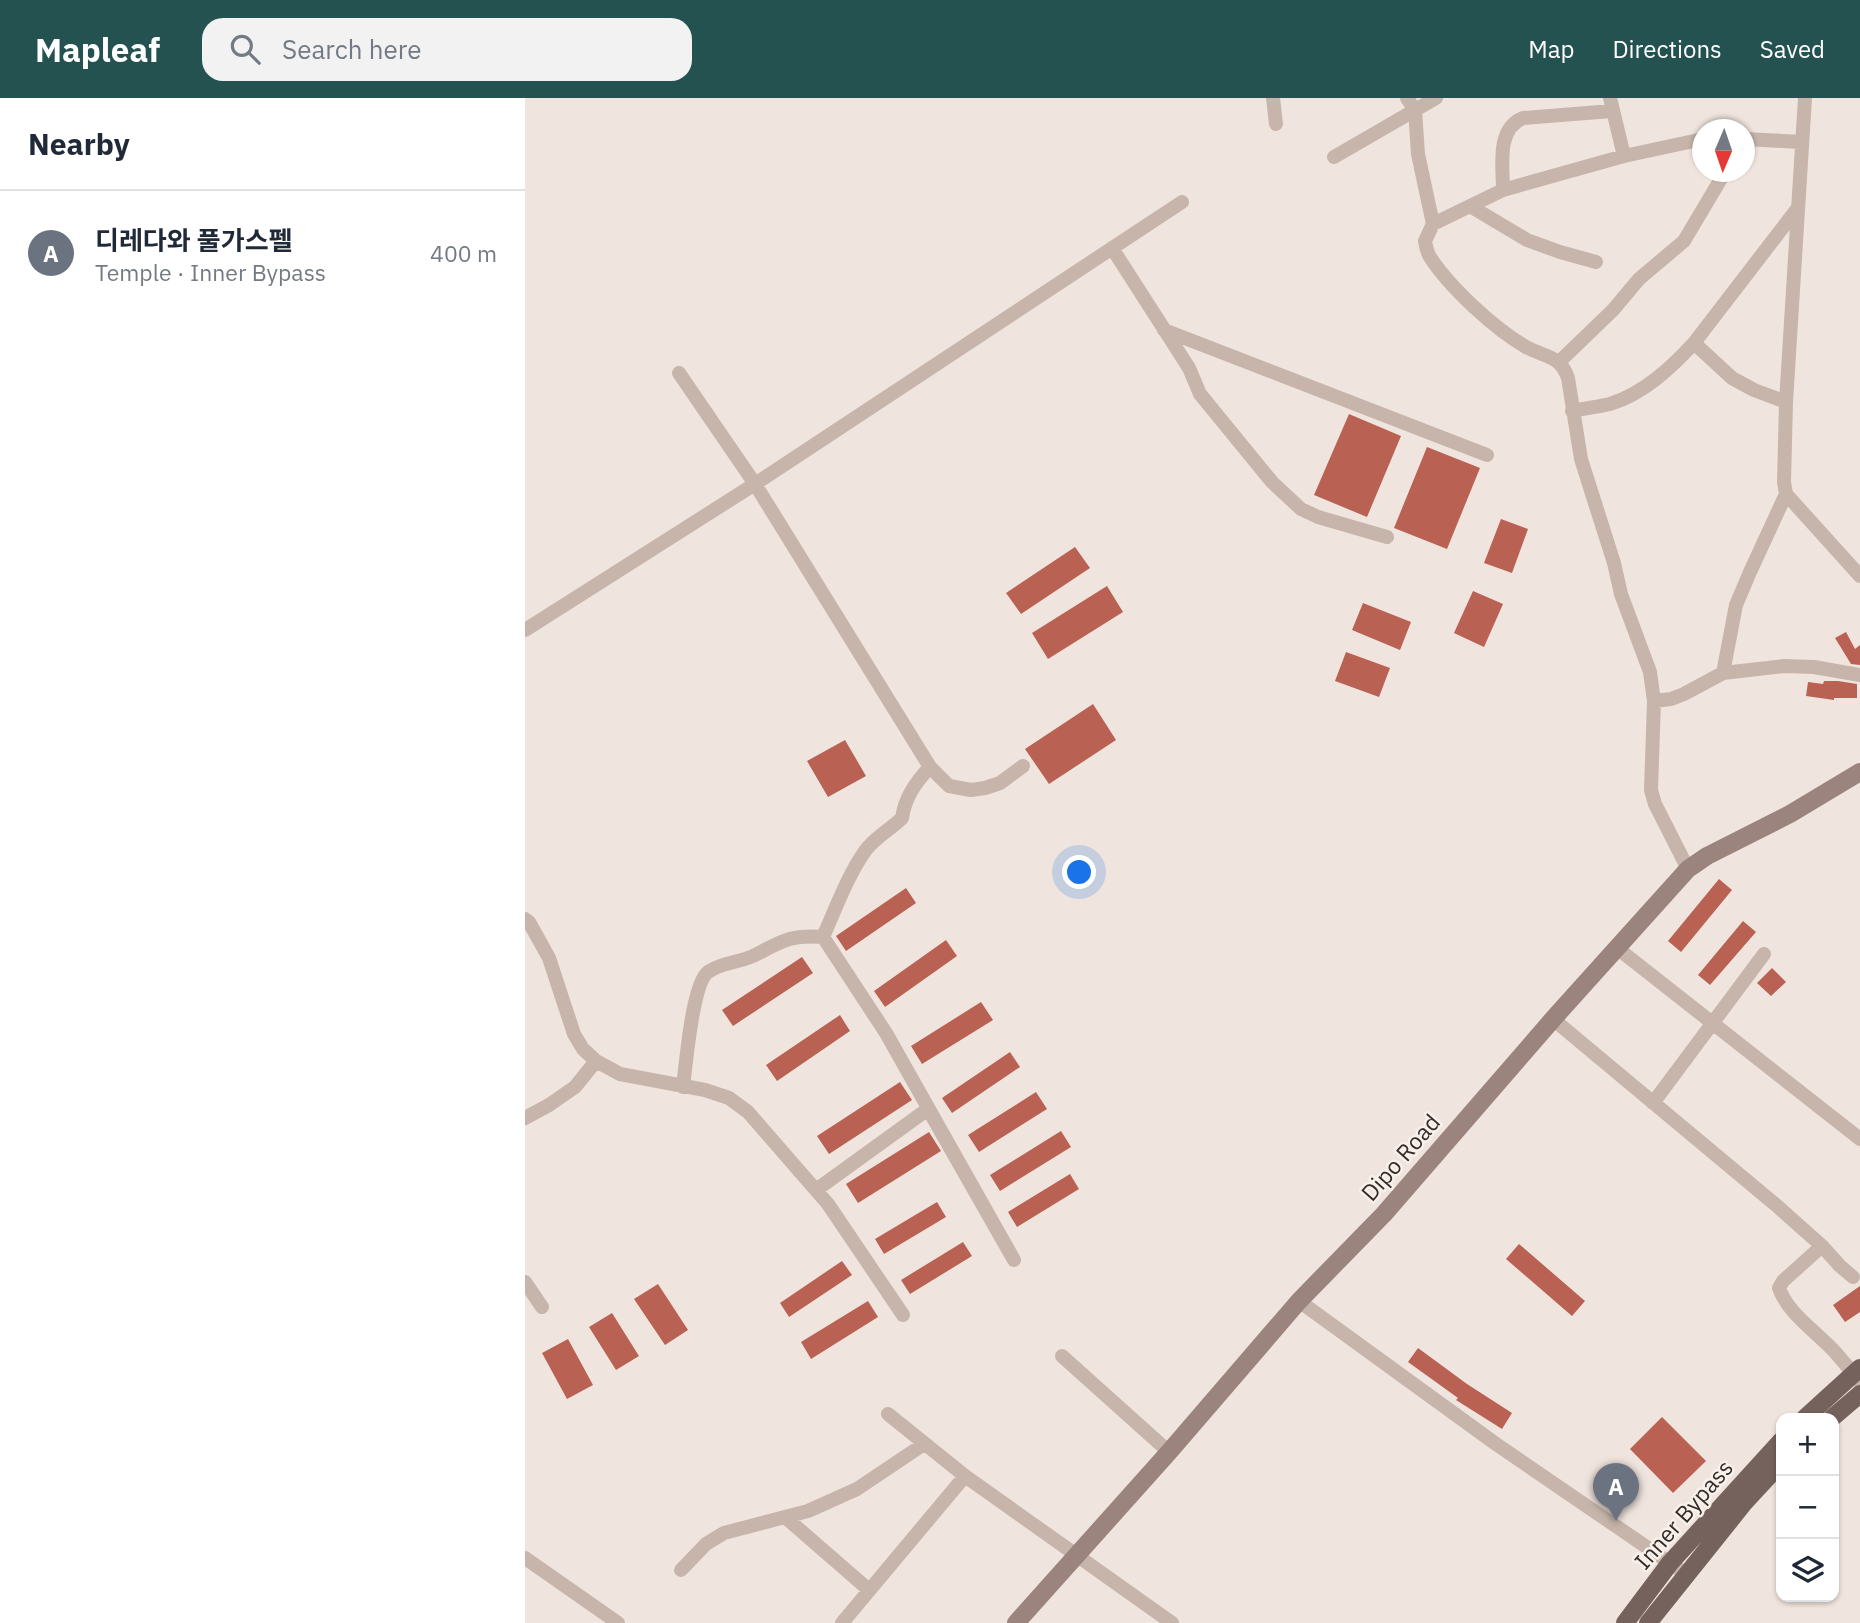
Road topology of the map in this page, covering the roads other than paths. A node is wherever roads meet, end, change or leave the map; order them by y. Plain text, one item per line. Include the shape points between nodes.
1 (1273, 98) edge
2 (1436, 98) edge
3 (1805, 98) edge
4 (1411, 104) edge
5 (1611, 105) edge
6 (1276, 124) dead end
7 (1755, 140) edge
8 (1692, 141) edge
9 (1801, 142) junction
10 (1624, 156) junction
11 (1334, 157) dead end
12 (1719, 182) edge
13 (1503, 190) junction
14 (1181, 202) dead end
15 (1470, 206) junction
16 (1798, 208) junction
17 (1433, 224) junction
18 (1112, 248) junction
19 (1596, 262) dead end
20 (1164, 330) junction
21 (1694, 344) junction
22 (1559, 362) junction
23 (679, 373) dead end
24 (1786, 402) junction
25 (1572, 411) junction
26 (1487, 455) dead end
27 (755, 484) junction
28 (1786, 494) junction
29 (1387, 537) dead end
30 (1860, 576) edge
31 (525, 630) edge
32 (1723, 673) junction
33 (1860, 676) edge
34 (1654, 701) junction
35 (1023, 766) dead end
36 (930, 767) junction
37 (1860, 772) edge
38 (1688, 869) junction
39 (525, 919) edge
40 (823, 937) junction
41 (1617, 948) junction
42 (1764, 954) dead end
43 (1553, 1019) junction
44 (1713, 1023) junction
45 (596, 1061) junction
46 (683, 1087) junction
47 (1653, 1103) junction
48 (929, 1109) junction
49 (525, 1118) edge
50 (1860, 1139) edge
51 (816, 1190) junction
52 (1822, 1246) junction
53 (1853, 1277) dead end
54 (525, 1282) edge
55 (1299, 1301) junction
56 (543, 1307) dead end
57 (903, 1315) dead end
58 (1062, 1356) dead end
59 (1858, 1375) edge
60 (1860, 1394) edge
61 (1811, 1413) edge
62 (1838, 1413) edge
63 (888, 1414) dead end
64 (924, 1444) junction
65 (1776, 1446) edge
66 (1169, 1452) junction
67 (1776, 1468) edge
68 (965, 1476) junction
69 (785, 1517) junction
70 (1077, 1555) junction
71 (525, 1558) edge
72 (1670, 1563) junction
73 (681, 1570) dead end
74 (1686, 1574) junction
75 (869, 1590) junction
76 (1650, 1622) edge
77 (618, 1623) edge
78 (842, 1623) edge
79 (1016, 1623) edge
80 (1172, 1623) edge
81 (1625, 1623) edge

1 - 6 street
2 - 4 street
3 - 9 street
4 - 11 street
4 - 17 street
5 - 10 street
5 - 13 street via 1516,121 1503,151
7 - 9 street
8 - 10 street
9 - 16 street
10 - 13 street
12 - 22 street via 1684,242 1639,279
13 - 15 street
14 - 18 street
15 - 17 street
15 - 19 street via 1527,240
16 - 21 street
16 - 24 street
17 - 22 street via 1425,242 1427,251 1455,287 1526,347
18 - 20 street
18 - 27 street
20 - 26 street
20 - 29 street via 1200,394 1272,482 1301,509
21 - 24 street via 1732,377
21 - 25 street via 1670,369 1634,392 1611,403
22 - 25 street via 1568,378
23 - 27 street
24 - 28 street
25 - 34 street via 1581,460 1650,672
27 - 31 street
27 - 36 street
28 - 30 street
28 - 32 street via 1736,605
32 - 33 street via 1784,666
32 - 34 street via 1671,699
34 - 38 street via 1651,790
35 - 36 street via 1000,783 971,790 949,786
36 - 40 street via 909,795 902,818 866,851
37 - 38 main road, Dipo Road
38 - 41 main road, Dipo Road
39 - 45 street via 549,958 574,1034
40 - 46 street via 797,936 778,942 703,976
40 - 48 street
41 - 43 main road, Dipo Road
41 - 44 street
42 - 44 street
43 - 47 street
43 - 55 main road, Dipo Road via 1384,1214
44 - 47 street
44 - 50 street
45 - 46 street via 620,1074
45 - 49 street via 575,1087
46 - 51 street via 729,1098 748,1112
47 - 52 street
48 - 48 street via 989,1217 1014,1260 961,1167
48 - 51 street
51 - 57 street
52 - 53 street
52 - 59 street via 1779,1288 1797,1314
54 - 56 street
55 - 66 main road, Dipo Road
55 - 72 street
58 - 66 street
59 - 61 main road
60 - 62 main road
63 - 64 street
64 - 68 street
64 - 69 street via 857,1489
65 - 72 main road, Inner Bypass
66 - 70 main road, Dipo Road
67 - 74 main road, Inner Bypass
68 - 70 street
68 - 75 street
69 - 73 street via 724,1532
69 - 75 street
70 - 79 main road, Dipo Road
70 - 80 street
71 - 77 street
72 - 74 street
72 - 81 main road, Inner Bypass
74 - 76 main road, Inner Bypass
75 - 78 street

